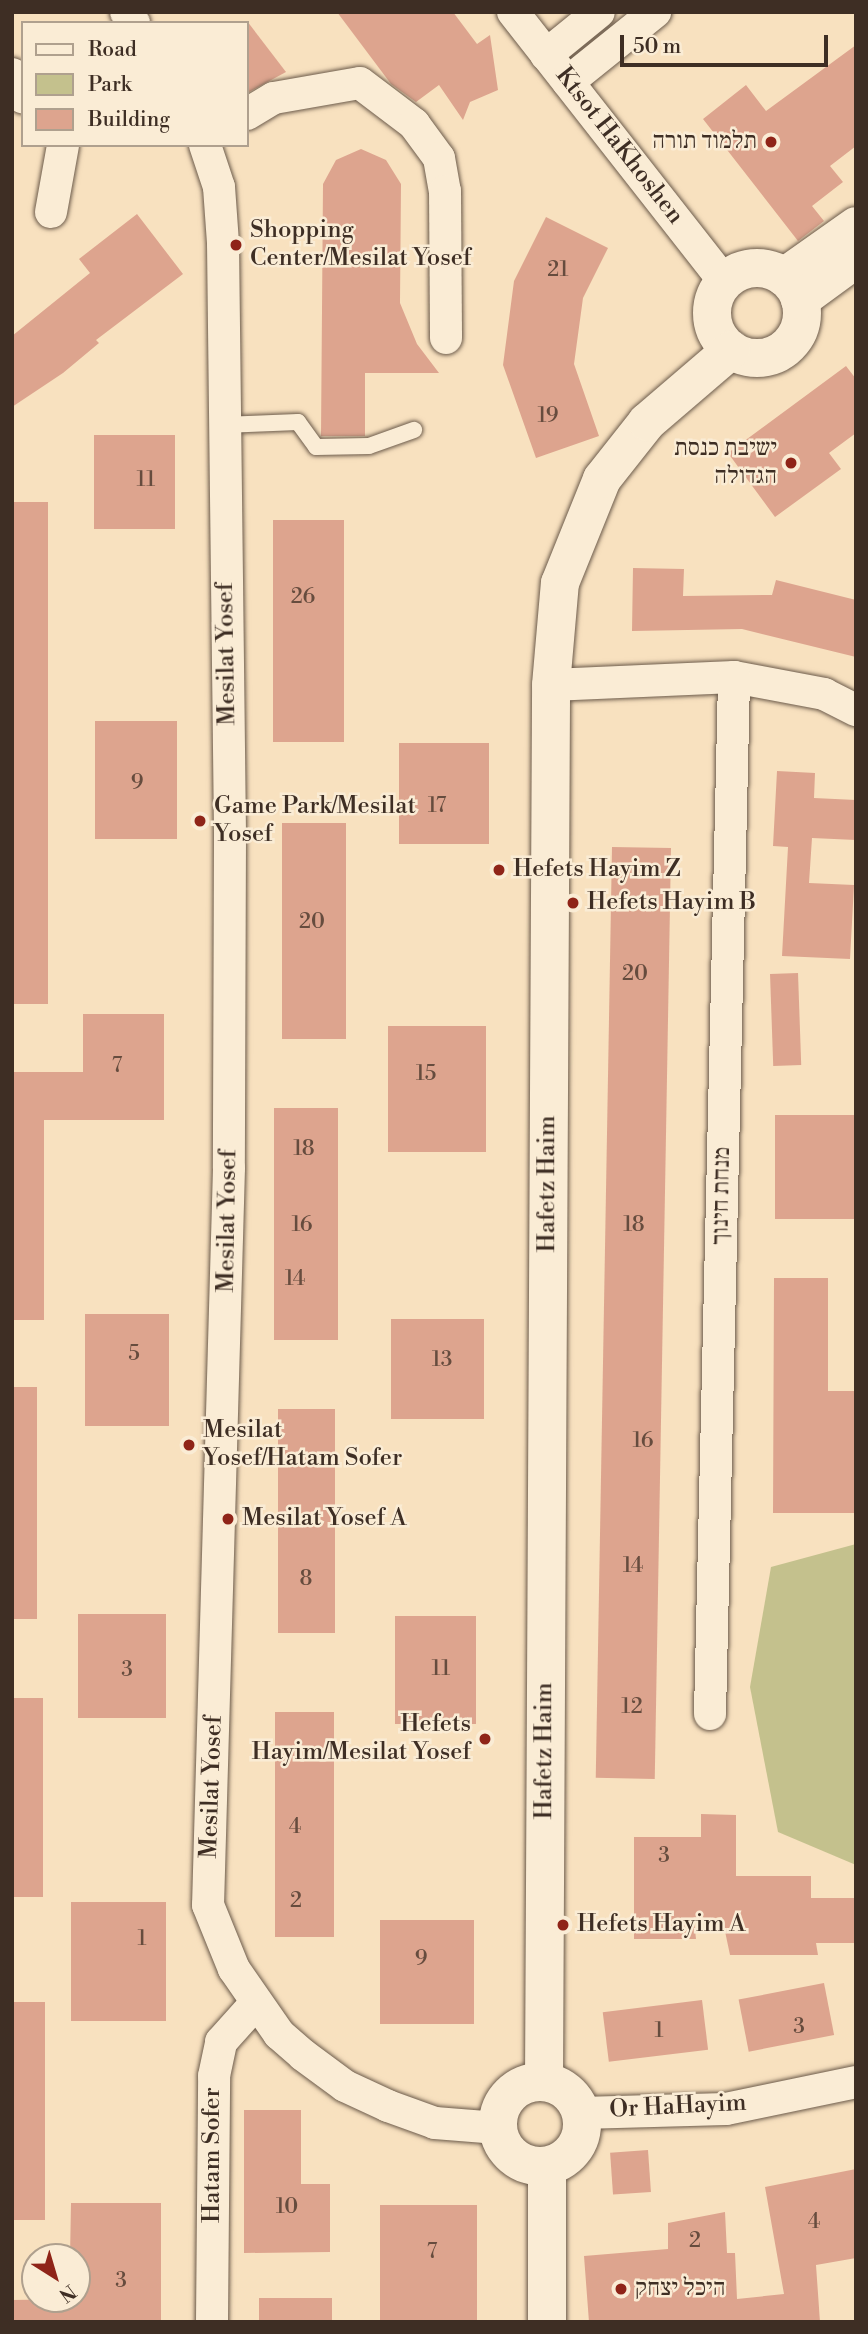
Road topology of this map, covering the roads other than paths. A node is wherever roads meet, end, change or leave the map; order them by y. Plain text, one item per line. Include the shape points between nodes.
1 (513, 12) edge
2 (599, 12) edge
3 (654, 12) edge
4 (21, 55) edge
5 (546, 55) junction
6 (12, 72) edge
7 (568, 82) junction
8 (21, 93) edge
9 (248, 113) edge
10 (63, 147) edge
11 (206, 147) edge
12 (51, 212) dead end
13 (856, 226) edge
14 (856, 259) edge
15 (724, 281) junction
16 (792, 289) junction
17 (446, 338) dead end
18 (731, 349) junction
19 (223, 425) junction
20 (414, 430) dead end
21 (734, 677) junction
22 (551, 685) junction
23 (856, 710) edge
24 (710, 1714) dead end
25 (256, 2003) junction
26 (544, 2082) junction
27 (856, 2082) edge
28 (581, 2113) junction
29 (498, 2128) junction
30 (547, 2166) junction
31 (212, 2322) edge
32 (547, 2322) edge

1 - 5 street, Ktsot HaKhoshen
2 - 5 street
3 - 7 street
4 - 6 street
5 - 7 street, Ktsot HaKhoshen
6 - 8 street
7 - 15 street, Ktsot HaKhoshen
9 - 17 street via 274,98 360,83 414,124 439,158 445,191
10 - 12 street
11 - 19 street, Mesilat Yosef via 219,187 223,243
13 - 16 street
14 - 16 street
15 - 16 street via 749,268 765,268
15 - 18 street via 712,302 711,318 716,334
16 - 18 street via 799,330 778,354 763,359
18 - 22 street, Hafetz Haim via 647,422 602,479 560,583
19 - 20 lane via 298,422 316,447 369,446
19 - 25 street, Mesilat Yosef via 230,837 229,1154 208,1905 216,1934
21 - 22 street
21 - 23 street via 824,694
21 - 24 street, מנחת חינוך
22 - 26 street, Hafetz Haim
25 - 29 street, Mesilat Yosef via 279,2034 345,2086 435,2123
25 - 31 street, Hatam Sofer via 221,2042 214,2076
26 - 28 street via 567,2091
26 - 29 street via 516,2090 502,2107
27 - 28 street, Or HaHayim via 726,2109
28 - 30 street via 583,2127 572,2152
29 - 30 street via 509,2153 520,2162
30 - 32 street

